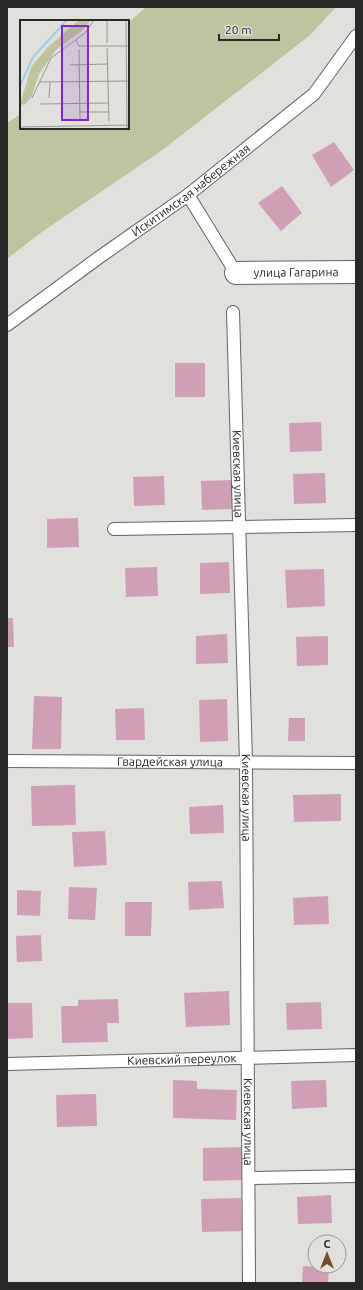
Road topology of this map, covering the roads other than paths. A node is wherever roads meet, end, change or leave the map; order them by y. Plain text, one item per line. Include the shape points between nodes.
1 (356, 36) edge
2 (188, 195) junction
3 (356, 272) edge
4 (236, 273) joint
5 (233, 312) dead end
6 (7, 326) edge
7 (356, 525) edge
8 (114, 528) dead end
9 (240, 528) junction
10 (7, 761) edge
11 (246, 762) junction
12 (356, 762) edge
13 (356, 1055) edge
14 (248, 1057) junction
15 (7, 1064) edge
16 (356, 1176) edge
17 (249, 1178) junction
18 (249, 1283) edge

1 - 2 lane, Искитимская набережная via 314,94
2 - 4 lane
2 - 6 lane, Искитимская набережная
3 - 4 street, улица Гагарина
5 - 9 lane, Киевская улица
7 - 9 lane
8 - 9 lane
9 - 11 lane, Киевская улица
10 - 11 lane, Гвардейская улица
11 - 12 lane, Гвардейская улица
11 - 14 lane, Киевская улица
13 - 14 lane, Киевский переулок
14 - 15 lane, Киевский переулок
14 - 17 lane, Киевская улица
16 - 17 lane
17 - 18 lane, Киевская улица

